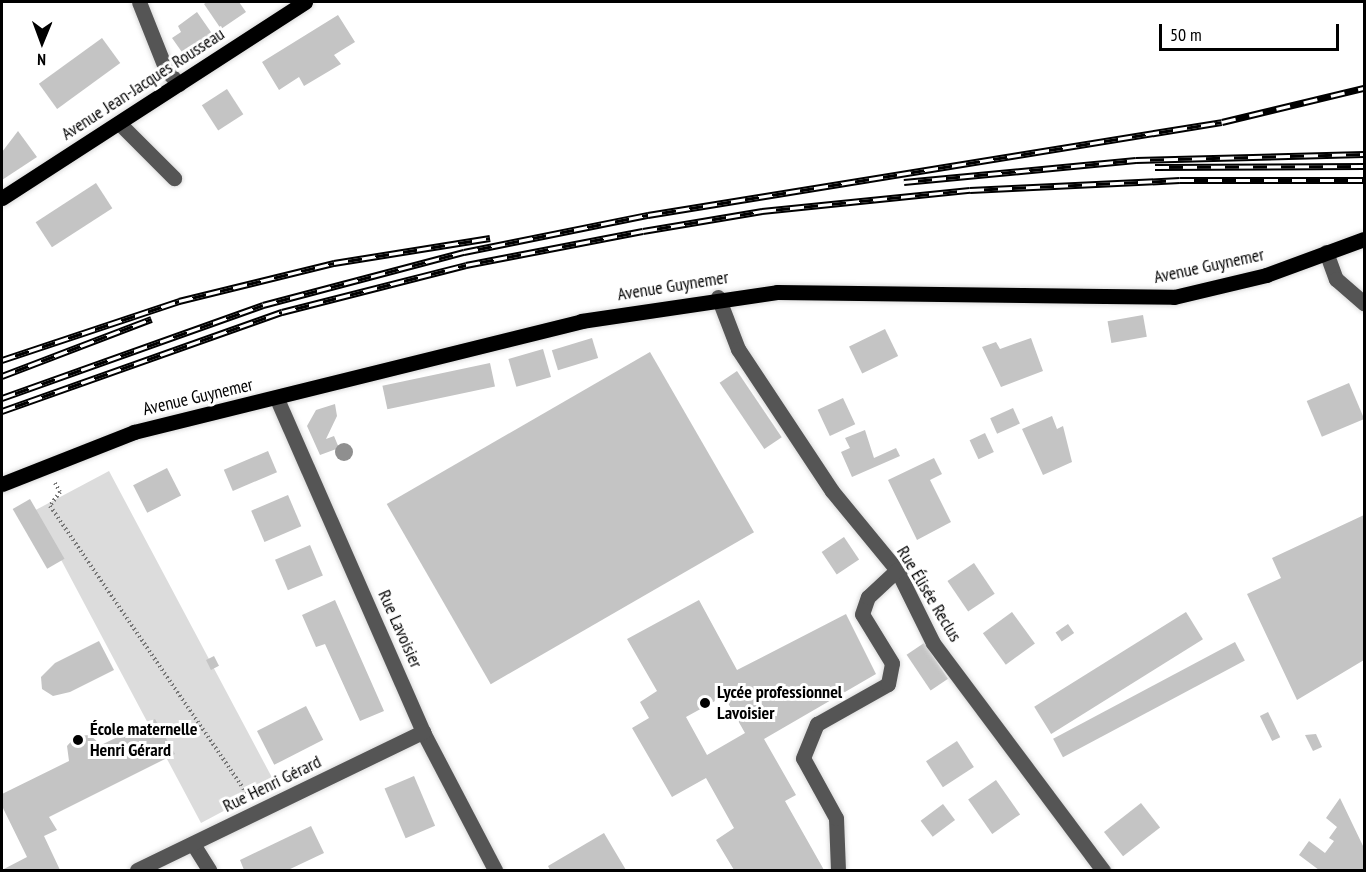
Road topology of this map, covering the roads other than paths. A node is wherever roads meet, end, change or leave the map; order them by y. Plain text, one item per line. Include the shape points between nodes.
1 (139, 2) edge
2 (305, 2) edge
3 (179, 84) junction
4 (119, 123) junction
5 (174, 178) dead end
6 (2, 198) edge
7 (1365, 239) edge
8 (1326, 252) junction
9 (718, 297) junction
10 (1365, 303) edge
11 (277, 399) junction
12 (2, 484) edge
13 (897, 570) junction
14 (423, 732) junction
15 (193, 844) junction
16 (137, 870) edge
17 (209, 870) edge
18 (495, 870) edge
19 (838, 870) edge
20 (1103, 870) edge

1 - 3 street via 166,70
2 - 3 main road, Avenue Jean-Jacques Rousseau
3 - 4 main road, Avenue Jean-Jacques Rousseau
4 - 5 street
4 - 6 main road, Avenue Jean-Jacques Rousseau
7 - 8 main road, Avenue Guynemer
8 - 9 main road, Avenue Guynemer via 1266,275 1174,297 829,292
8 - 10 street via 1335,279
9 - 11 main road, Avenue Guynemer via 581,321
9 - 13 street, Rue Élisée Reclus via 738,349 832,491
11 - 12 main road, Avenue Guynemer via 134,432
11 - 14 street, Rue Lavoisier
13 - 19 street via 868,597 862,614 892,663 888,684 817,724 803,758 836,818
13 - 20 street, Rue Élisée Reclus via 933,643
14 - 15 street, Rue Henri Gérard
14 - 18 street, Rue Lavoisier
15 - 16 street, Rue Henri Gérard
15 - 17 street

